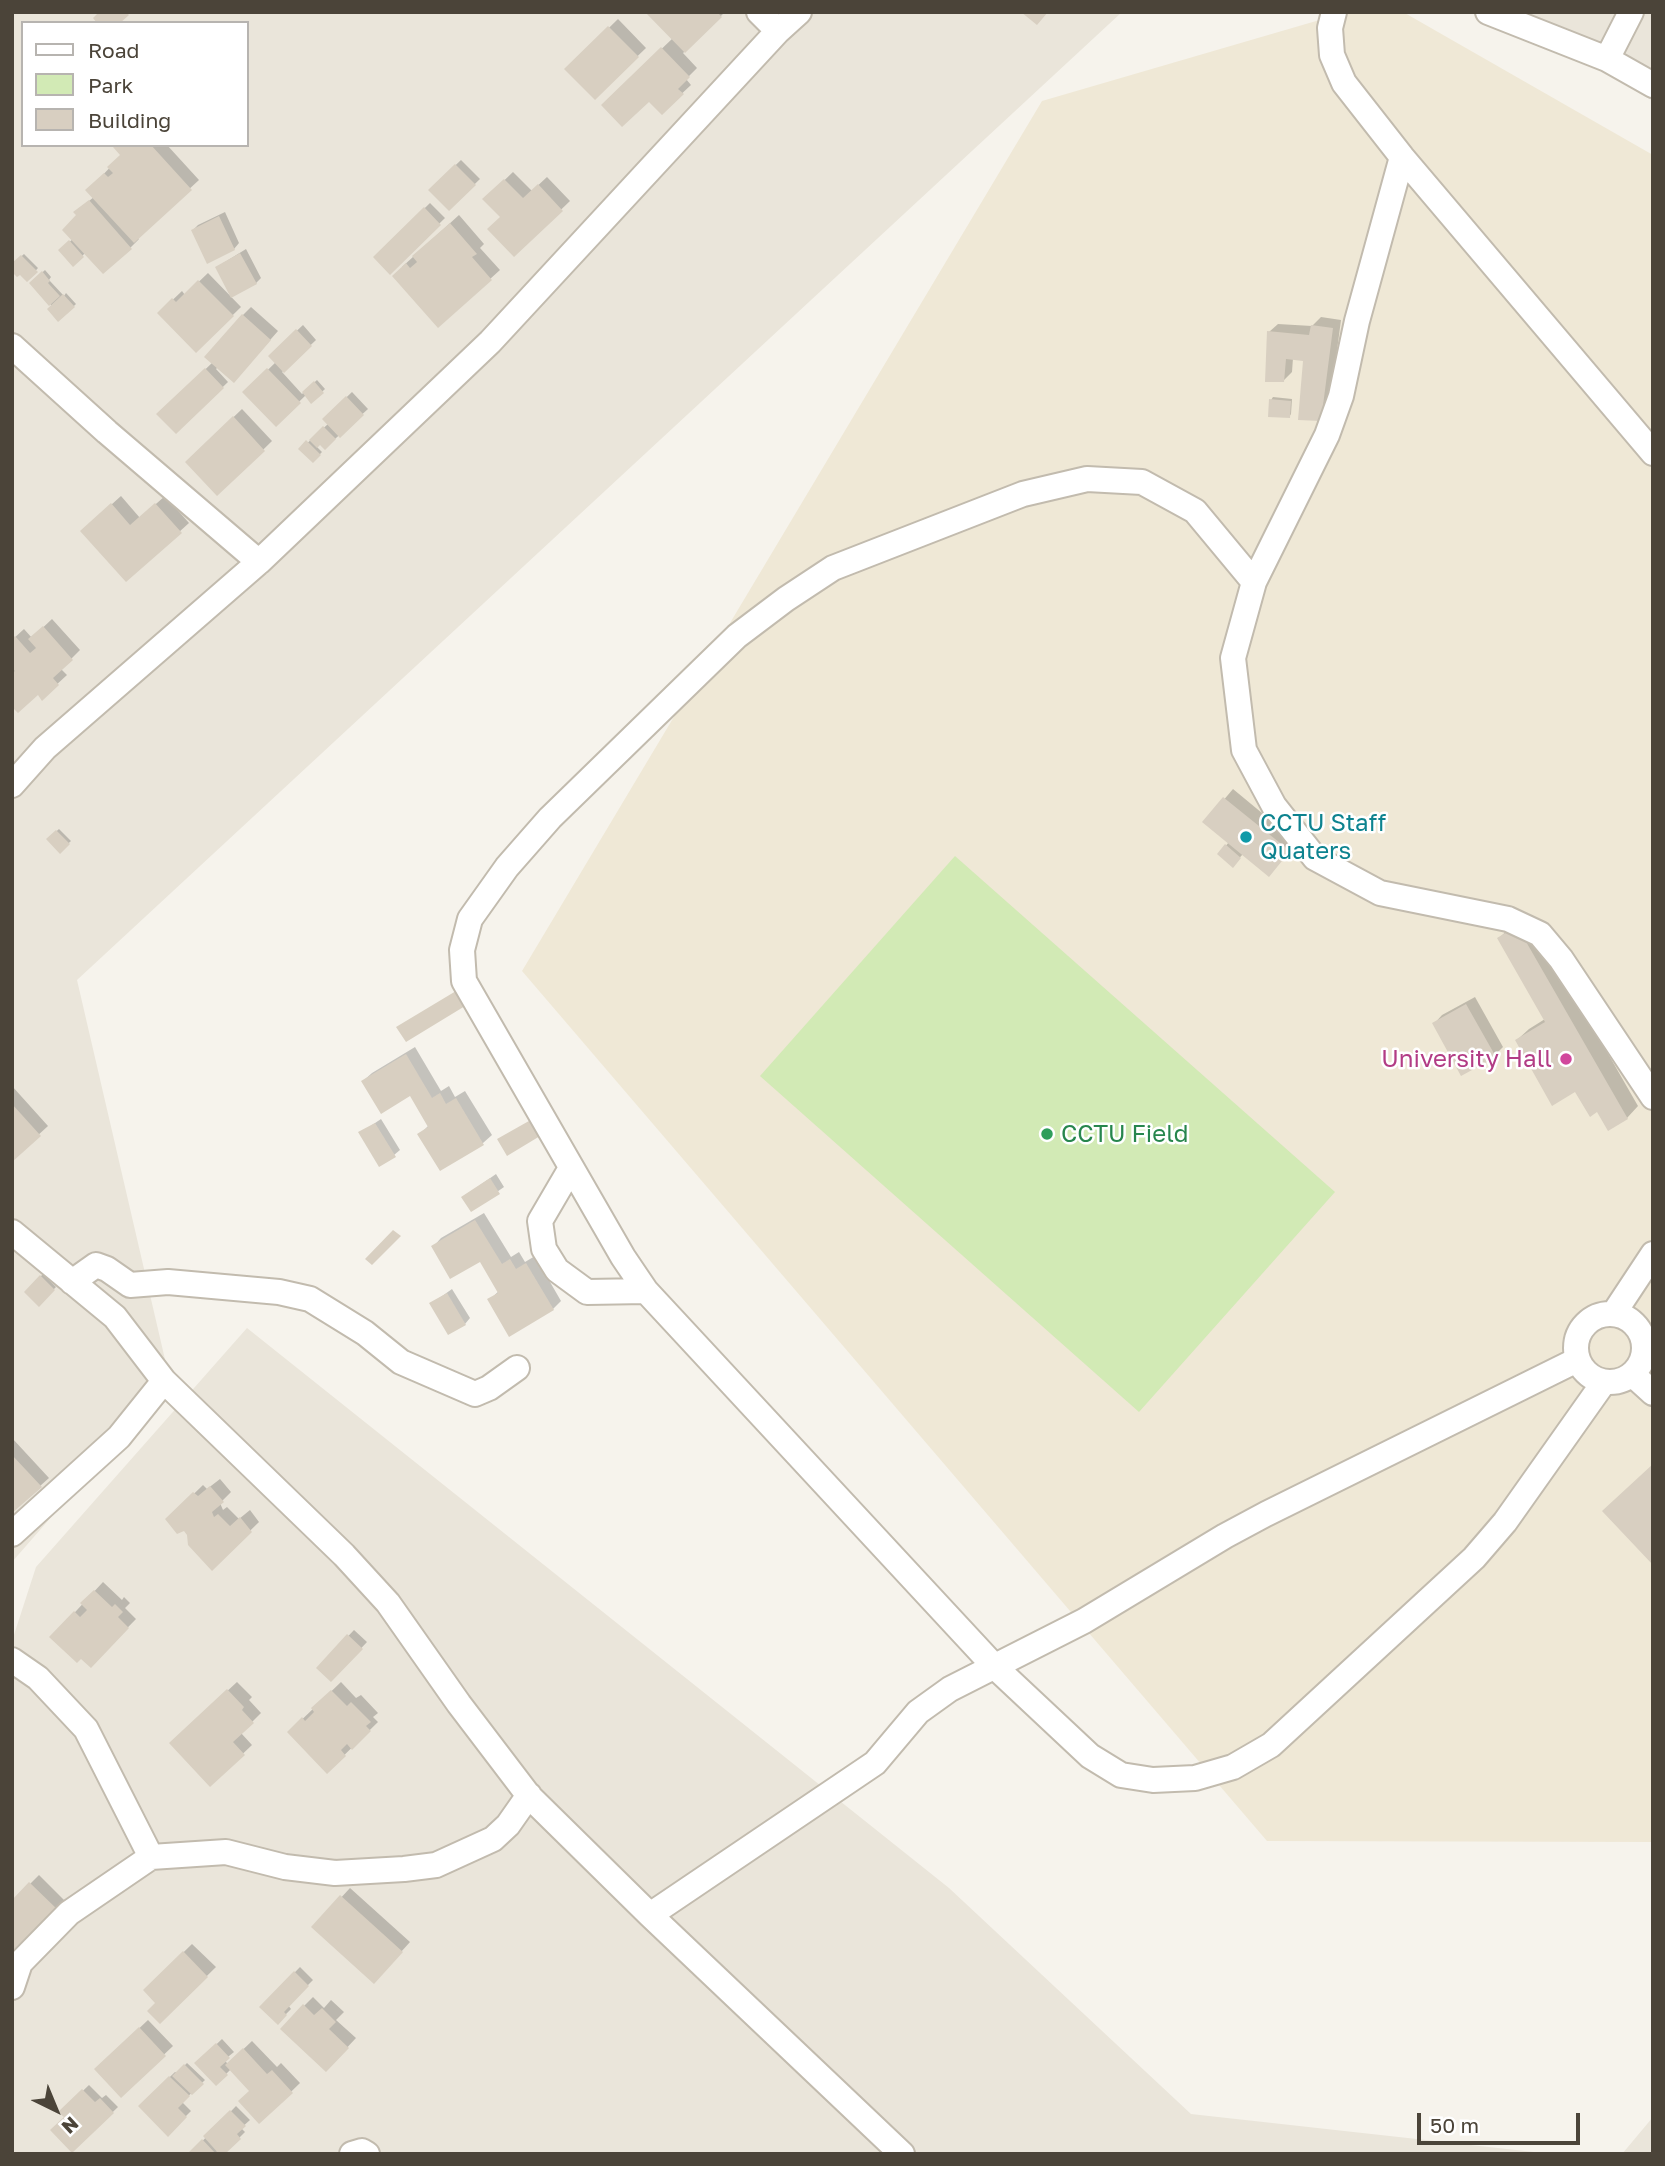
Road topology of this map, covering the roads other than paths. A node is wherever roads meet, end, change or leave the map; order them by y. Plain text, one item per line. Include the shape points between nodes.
1 (759, 12) edge
2 (799, 12) edge
3 (1334, 12) edge
4 (1489, 12) edge
5 (1631, 12) edge
6 (778, 31) junction
7 (1607, 60) junction
8 (1653, 85) edge
9 (1402, 157) junction
10 (12, 346) edge
11 (1653, 453) edge
12 (259, 562) junction
13 (1254, 582) junction
14 (12, 785) edge
15 (1653, 1097) edge
16 (571, 1168) junction
17 (12, 1232) edge
18 (1653, 1254) edge
19 (72, 1282) junction
20 (646, 1291) junction
21 (1614, 1313) junction
22 (1577, 1360) junction
23 (517, 1368) dead end
24 (1632, 1374) junction
25 (164, 1381) junction
26 (1604, 1382) junction
27 (1653, 1393) edge
28 (12, 1534) edge
29 (12, 1660) edge
30 (994, 1666) junction
31 (529, 1795) junction
32 (151, 1857) junction
33 (650, 1915) junction
34 (12, 1987) edge
35 (352, 2154) edge
36 (367, 2154) edge
37 (902, 2154) edge

1 - 6 street
2 - 6 street
3 - 9 street via 1332,55 1344,83
4 - 7 street
5 - 7 street
6 - 12 street via 490,342
7 - 8 street
9 - 11 street
9 - 13 street via 1341,396 1327,435
10 - 12 street
12 - 14 street via 45,748
13 - 15 street via 1233,658 1244,750 1274,806 1315,858 1380,893 1508,919 1540,934
13 - 16 street via 1195,511 1142,482 1087,479 1023,494 833,568 737,636 550,818 506,867 470,919 462,950 464,981
16 - 20 street
16 - 20 street via 540,1221 544,1249 557,1270 587,1292
17 - 19 street
18 - 21 street
19 - 23 street via 96,1265 130,1285 168,1282 310,1299 401,1362 475,1394
19 - 25 street via 115,1317
20 - 30 street
21 - 22 street via 1591,1318 1583,1326 1577,1337
21 - 24 street via 1637,1326 1643,1338 1644,1351
22 - 26 street via 1583,1371
22 - 30 street via 1266,1514 1084,1621
24 - 26 street
24 - 27 street
25 - 28 street via 119,1437
25 - 31 street via 344,1555 387,1603
26 - 30 street via 1474,1558 1272,1745 1233,1767 1195,1778 1153,1780 1121,1775 1090,1756
29 - 32 street via 38,1678 86,1729
30 - 33 street via 918,1712 875,1763
31 - 32 street via 494,1839 436,1865 335,1873 285,1867 226,1852
31 - 33 street
32 - 34 street via 69,1913 20,1963
33 - 37 street
35 - 36 street

